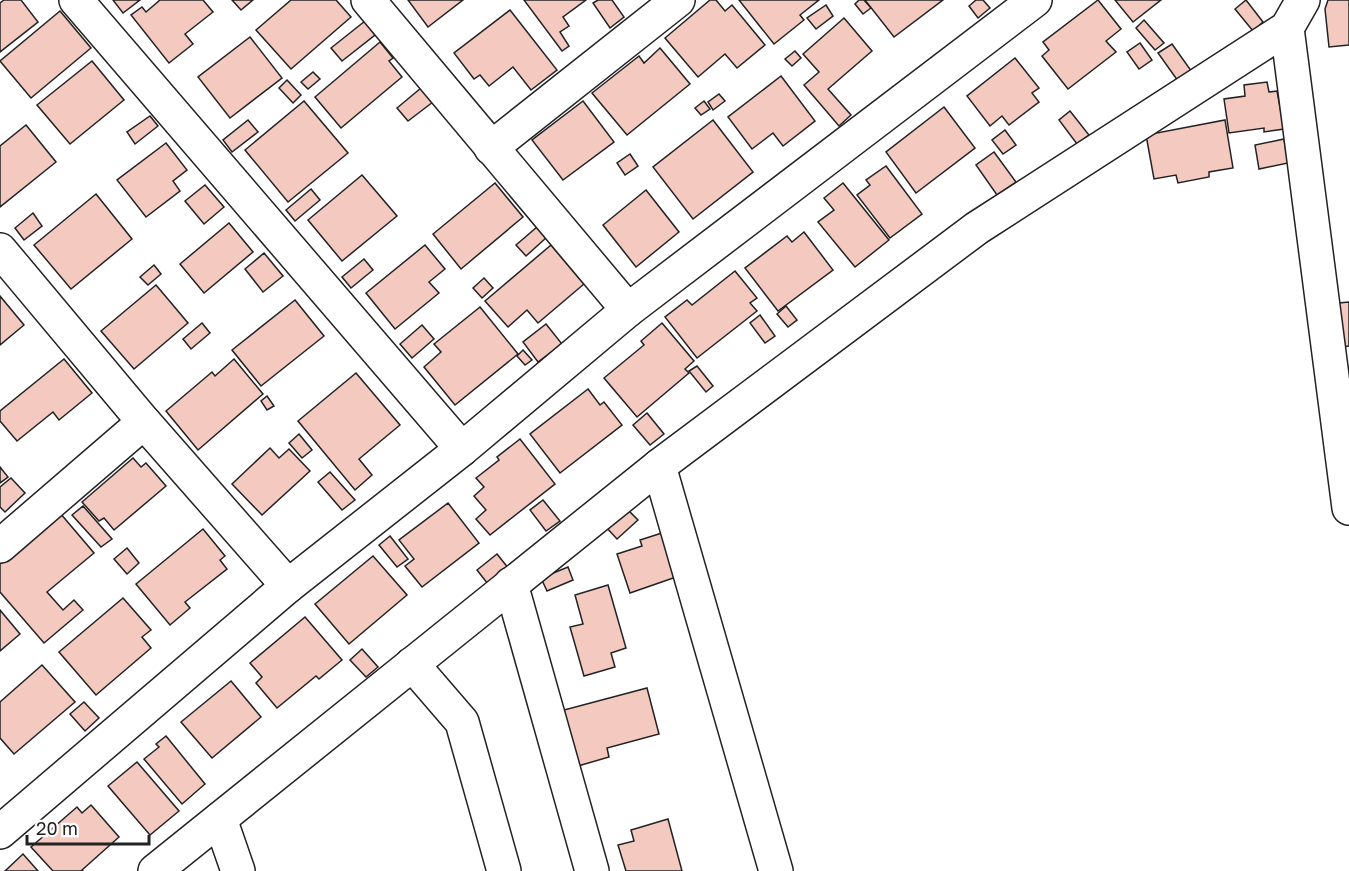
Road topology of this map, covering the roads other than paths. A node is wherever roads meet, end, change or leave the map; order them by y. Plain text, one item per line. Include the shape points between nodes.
1 (76, 0) edge
2 (368, 0) edge
3 (678, 0) edge
4 (1035, 0) edge
5 (1303, 0) edge
6 (1287, 28) junction
7 (492, 148) junction
8 (0, 252) edge
9 (628, 310) junction
10 (144, 422) junction
11 (462, 449) junction
12 (658, 466) junction
13 (1348, 490) edge
14 (0, 546) edge
15 (511, 585) junction
16 (288, 586) junction
17 (412, 664) junction
18 (220, 819) junction
19 (0, 832) edge
20 (155, 871) edge
21 (238, 871) edge
22 (504, 871) edge
23 (592, 871) edge
24 (776, 871) edge

1 - 11 street
2 - 7 street
3 - 7 street
4 - 9 street
5 - 6 street
6 - 12 street via 977,228
6 - 13 street
7 - 9 street
8 - 10 street
9 - 11 street
10 - 14 street
10 - 16 street
11 - 16 street
12 - 15 street
12 - 24 street
15 - 17 street
15 - 23 street
16 - 19 street
17 - 18 street
17 - 22 street via 462,722
18 - 20 street
18 - 21 street

